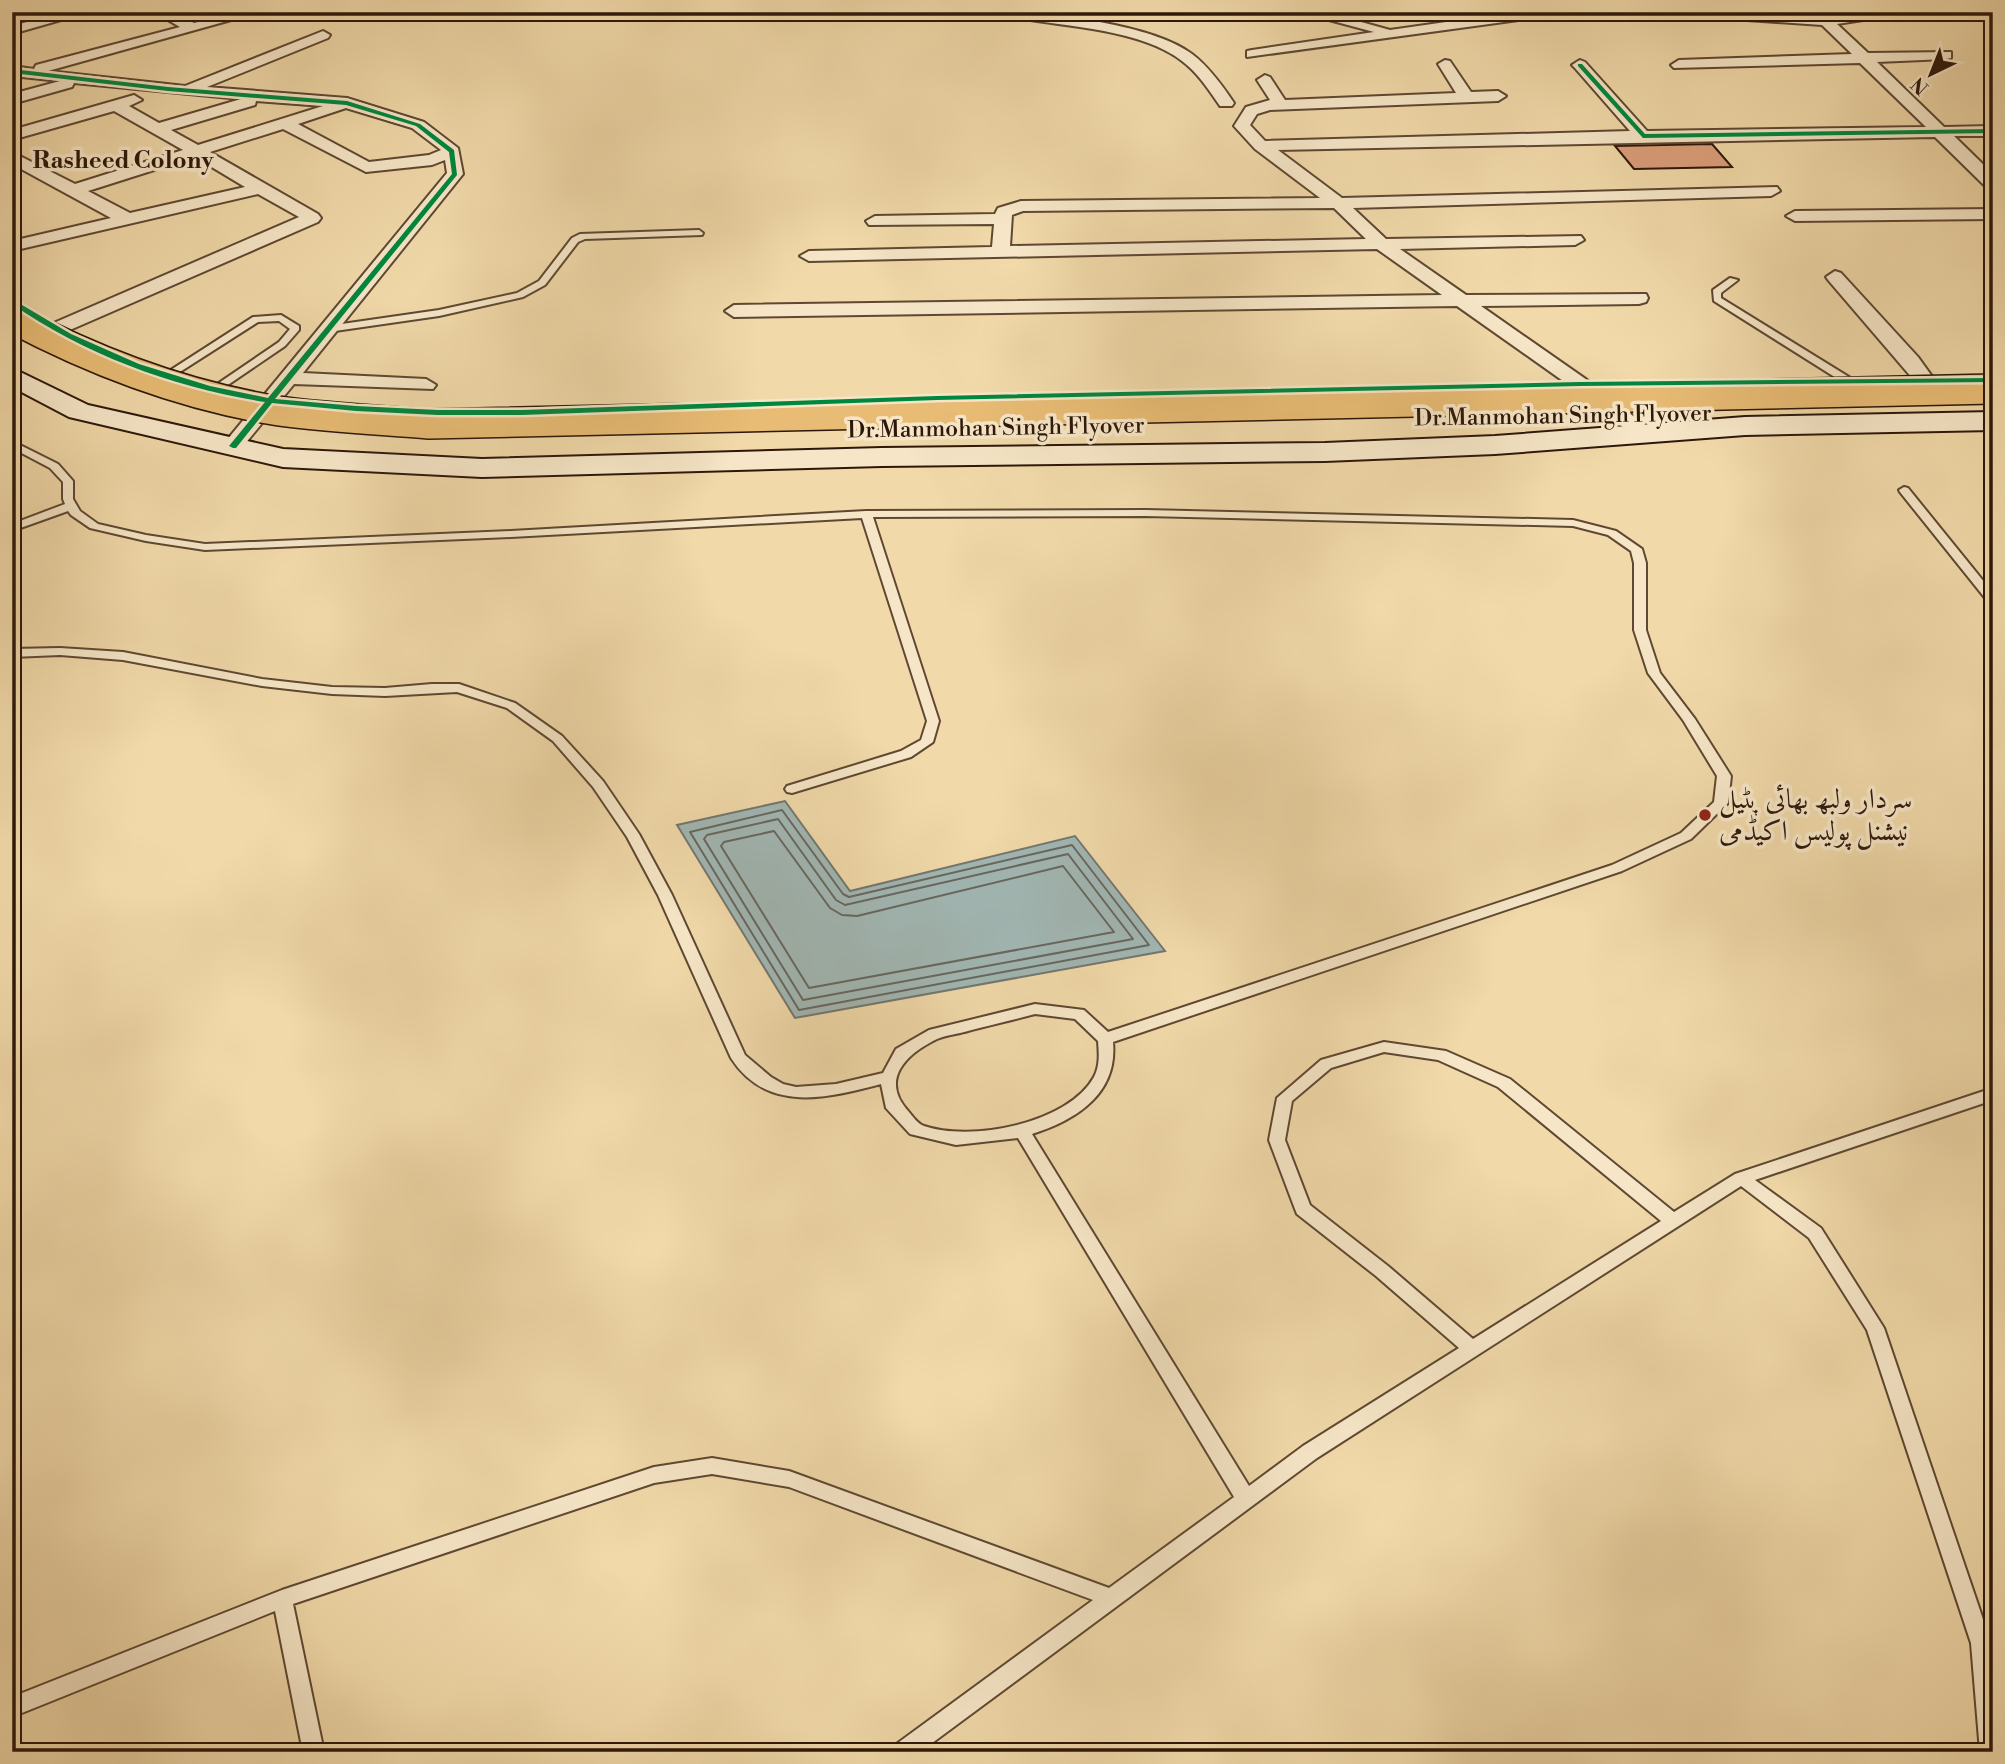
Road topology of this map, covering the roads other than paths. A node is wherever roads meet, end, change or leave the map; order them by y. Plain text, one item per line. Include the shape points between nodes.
1 (82, 12) edge
2 (161, 12) edge
3 (253, 12) edge
4 (1004, 12) edge
5 (1306, 12) edge
6 (1548, 12) edge
7 (1687, 12) edge
8 (1889, 12) edge
9 (1823, 17) edge
10 (193, 28) junction
11 (12, 30) edge
12 (1400, 33) junction
13 (323, 35) dead end
14 (98, 39) dead end
15 (118, 49) junction
16 (1252, 54) dead end
17 (1946, 55) dead end
18 (1865, 58) junction
19 (1445, 64) dead end
20 (1580, 65) dead end
21 (1679, 65) dead end
22 (19, 72) edge
23 (81, 80) junction
24 (1265, 80) dead end
25 (1364, 81) dead end
26 (176, 90) junction
27 (1498, 96) dead end
28 (1466, 97) junction
29 (264, 98) junction
30 (12, 99) edge
31 (1373, 100) junction
32 (347, 103) junction
33 (1226, 103) dead end
34 (1280, 104) junction
35 (116, 105) junction
36 (286, 124) junction
37 (161, 128) junction
38 (1993, 131) edge
39 (1942, 132) junction
40 (12, 135) edge
41 (1643, 136) junction
42 (1261, 146) junction
43 (452, 151) junction
44 (198, 153) junction
45 (12, 157) edge
46 (1993, 184) edge
47 (261, 188) junction
48 (75, 190) junction
49 (1771, 191) dead end
50 (1338, 203) junction
51 (1993, 214) edge
52 (1795, 216) dead end
53 (127, 219) junction
54 (1003, 219) junction
55 (875, 221) dead end
56 (699, 233) dead end
57 (1575, 240) dead end
58 (12, 246) edge
59 (1384, 246) junction
60 (1001, 251) junction
61 (809, 256) dead end
62 (1835, 277) dead end
63 (1733, 280) dead end
64 (1639, 298) dead end
65 (1457, 299) junction
66 (12, 301) edge
67 (734, 311) dead end
68 (12, 318) edge
69 (56, 329) junction
70 (328, 329) junction
71 (12, 345) edge
72 (168, 375) junction
73 (12, 376) edge
74 (288, 379) junction
75 (1993, 380) edge
76 (1926, 382) junction
77 (1580, 384) junction
78 (1853, 384) junction
79 (426, 385) dead end
80 (215, 389) junction
81 (1993, 389) edge
82 (271, 401) junction
83 (1993, 406) edge
84 (1993, 421) edge
85 (1644, 434) junction
86 (12, 444) edge
87 (233, 446) junction
88 (1904, 490) dead end
89 (71, 506) junction
90 (866, 514) junction
91 (12, 528) edge
92 (1993, 601) edge
93 (12, 653) edge
94 (792, 789) dead end
95 (1105, 1039) junction
96 (888, 1077) junction
97 (1993, 1094) edge
98 (1022, 1131) junction
99 (1741, 1178) junction
100 (1674, 1222) junction
101 (1473, 1349) junction
102 (1246, 1499) junction
103 (1111, 1598) junction
104 (282, 1599) junction
105 (12, 1707) edge
106 (314, 1752) edge
107 (902, 1752) edge
108 (1990, 1752) edge

1 - 11 street
2 - 10 street
3 - 10 street
4 - 33 street via 1171,47 1209,77
5 - 12 street
6 - 12 street
7 - 9 street
8 - 9 street
9 - 18 street
10 - 15 street
12 - 16 street
13 - 26 street
14 - 15 street
15 - 22 street
17 - 18 street
18 - 21 street
18 - 39 street
19 - 28 street
20 - 41 street
22 - 23 street
23 - 26 street
23 - 30 street
24 - 34 street
25 - 31 street
26 - 29 street
26 - 35 street
27 - 28 street
28 - 31 street
29 - 32 street
29 - 37 street
31 - 34 street
32 - 36 street
32 - 43 street via 418,125
34 - 42 street via 1246,114 1242,126
35 - 37 street
35 - 40 street
36 - 43 street via 366,167 432,160
36 - 44 street
37 - 44 street
38 - 39 street
39 - 41 street
39 - 46 street
41 - 42 street
42 - 50 street
43 - 70 street via 455,174
44 - 47 street
44 - 48 street
45 - 48 street
47 - 53 street
47 - 69 street via 312,218
48 - 53 street
49 - 50 street
50 - 54 street via 1020,206 1004,212
50 - 59 street
51 - 52 street
53 - 58 street
54 - 55 street
54 - 60 street
56 - 70 lane via 583,236 542,284 527,293 439,313
57 - 59 street
59 - 60 street
59 - 65 street
60 - 61 street
62 - 76 street
63 - 78 lane via 1716,292 1717,299
64 - 65 street
65 - 67 street
65 - 77 street
66 - 69 street
68 - 81 highway, Dr.Manmohan Singh Flyover, bridge via 100,358 207,396 261,408 429,424
69 - 72 street
70 - 74 street
71 - 83 highway, Dr.Manmohan Singh Flyover via 134,392 223,416 431,440
72 - 80 street
72 - 80 lane via 256,319 281,318 296,328 282,344
73 - 87 street via 79,411
74 - 79 street
74 - 82 street
75 - 76 street
76 - 78 street
77 - 78 street
77 - 82 street via 861,400 518,413 377,410
77 - 85 street
80 - 82 street
82 - 87 street
84 - 85 street via 1745,426
85 - 87 street via 1325,452 882,457 493,468 283,458
86 - 89 lane via 54,466 68,481
88 - 92 lane
89 - 90 lane via 94,526 205,547
89 - 91 lane
90 - 94 lane via 933,721 927,742 906,754
90 - 95 lane via 1146,513 1573,523 1612,533 1636,549 1640,630 1654,673 1724,776 1721,803 1686,836 1617,868
93 - 96 lane via 59,650 138,658 276,685 334,690 458,688 507,701 540,724 609,796 650,865 739,1058 764,1081 785,1091 835,1090
95 - 96 lane via 1079,1014 1035,1009 934,1034 901,1053
95 - 98 lane via 1106,1068 1089,1096
96 - 98 lane via 892,1104 916,1130 956,1139
97 - 99 lane
98 - 102 lane
99 - 100 lane
99 - 108 lane via 1815,1233 1875,1328 1980,1643
100 - 101 lane
100 - 101 lane via 1504,1083 1441,1055 1384,1047 1326,1064 1285,1098 1277,1140 1303,1209
101 - 102 lane via 1310,1452
102 - 103 lane
103 - 104 lane via 789,1479 712,1466 654,1475
103 - 107 lane
104 - 105 lane
104 - 106 lane

